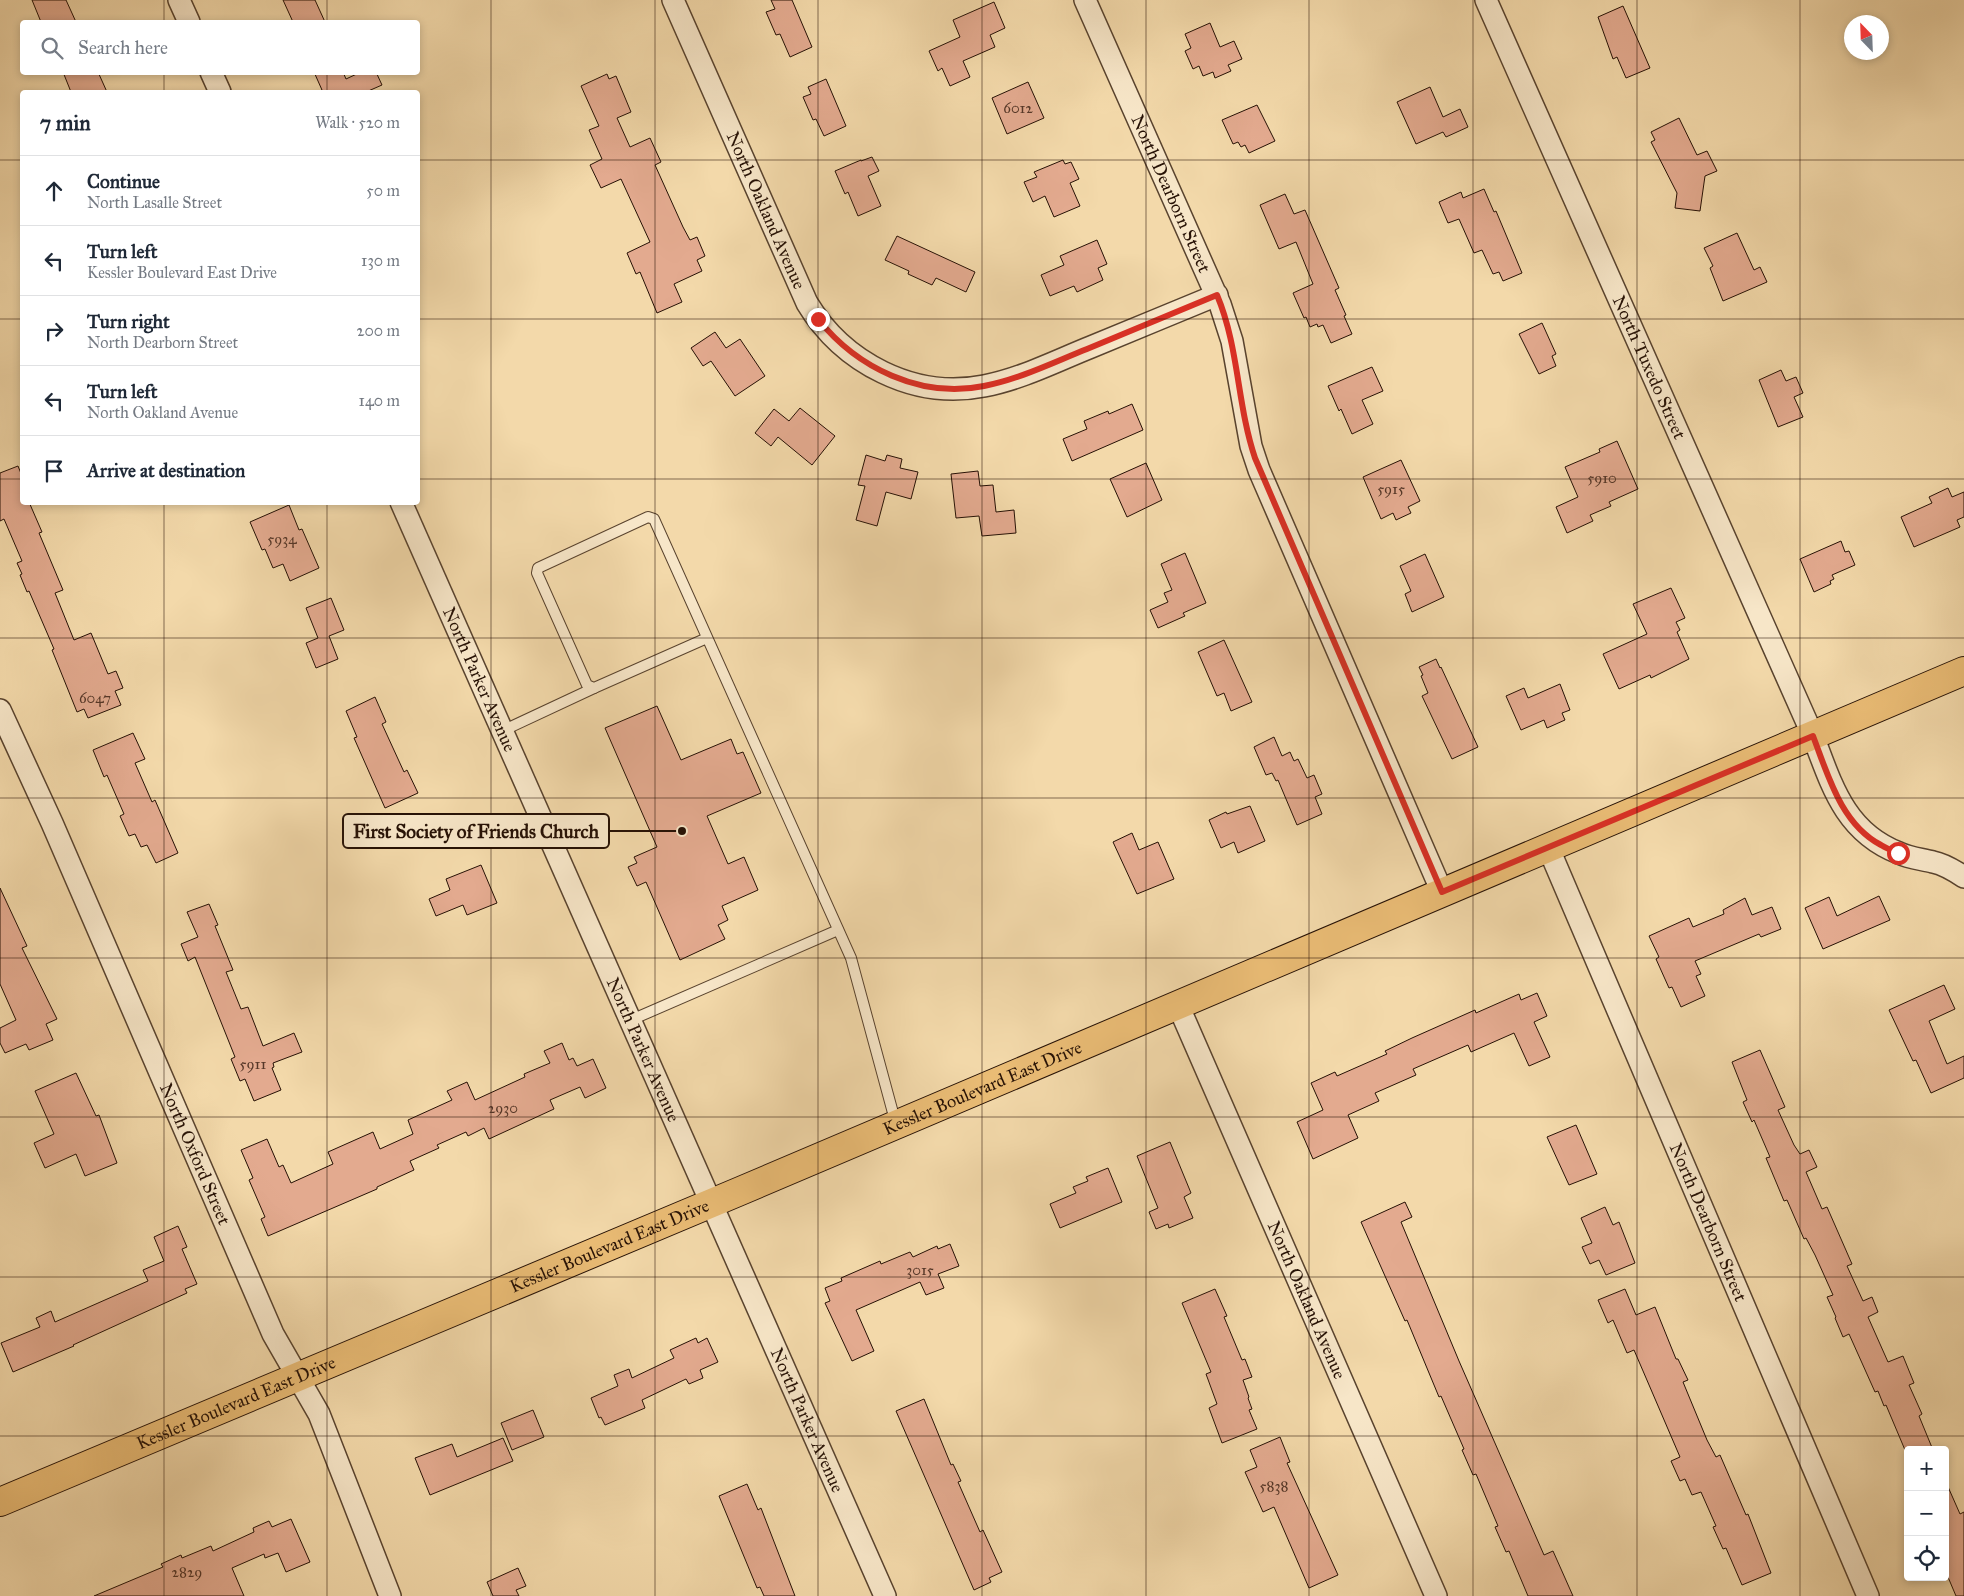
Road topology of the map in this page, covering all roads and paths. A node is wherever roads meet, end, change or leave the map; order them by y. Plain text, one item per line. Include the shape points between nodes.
1 (179, 0) edge
2 (673, 0) edge
3 (1085, 0) edge
4 (1486, 0) edge
5 (188, 20) edge
6 (212, 75) edge
7 (219, 90) edge
8 (1217, 295) junction
9 (402, 505) edge
10 (707, 638) junction
11 (1964, 671) edge
12 (594, 688) junction
13 (0, 710) edge
14 (502, 731) junction
15 (1813, 736) junction
16 (1548, 847) junction
17 (1964, 876) edge
18 (1442, 892) junction
19 (838, 930) junction
20 (1178, 1005) junction
21 (631, 1020) junction
22 (896, 1125) junction
23 (711, 1203) junction
24 (297, 1377) junction
25 (0, 1502) edge
26 (390, 1596) edge
27 (885, 1596) edge
28 (1436, 1596) edge
29 (1868, 1596) edge

1 - 5 street
2 - 8 street, North Oakland Avenue via 807,303 830,335 853,355 878,370 924,385 953,389 983,387 1021,376
3 - 8 street, North Dearborn Street
4 - 15 street, North Tuxedo Street
6 - 7 street
8 - 18 street, North Dearborn Street via 1232,341 1244,416 1255,458
9 - 14 street, North Parker Avenue
10 - 12 lane
10 - 12 lane via 654,519 648,517 538,568 537,573 587,686
10 - 19 lane
11 - 15 main road, Kessler Boulevard East Drive
12 - 14 lane
13 - 24 street, North Oxford Street via 273,1334
14 - 21 street, North Parker Avenue
15 - 16 main road, Kessler Boulevard East Drive
15 - 17 street, North Tuxedo Street via 1840,803 1858,827 1881,845 1935,862
16 - 18 main road, Kessler Boulevard East Drive
16 - 29 street, North Dearborn Street
18 - 20 main road, Kessler Boulevard East Drive
19 - 21 lane
19 - 22 lane via 851,958
20 - 22 main road, Kessler Boulevard East Drive
20 - 28 street, North Oakland Avenue
21 - 23 street, North Parker Avenue
22 - 23 main road, Kessler Boulevard East Drive
23 - 24 main road, Kessler Boulevard East Drive
23 - 27 street, North Parker Avenue
24 - 25 main road, Kessler Boulevard East Drive
24 - 26 street, North Oxford Street via 320,1414

